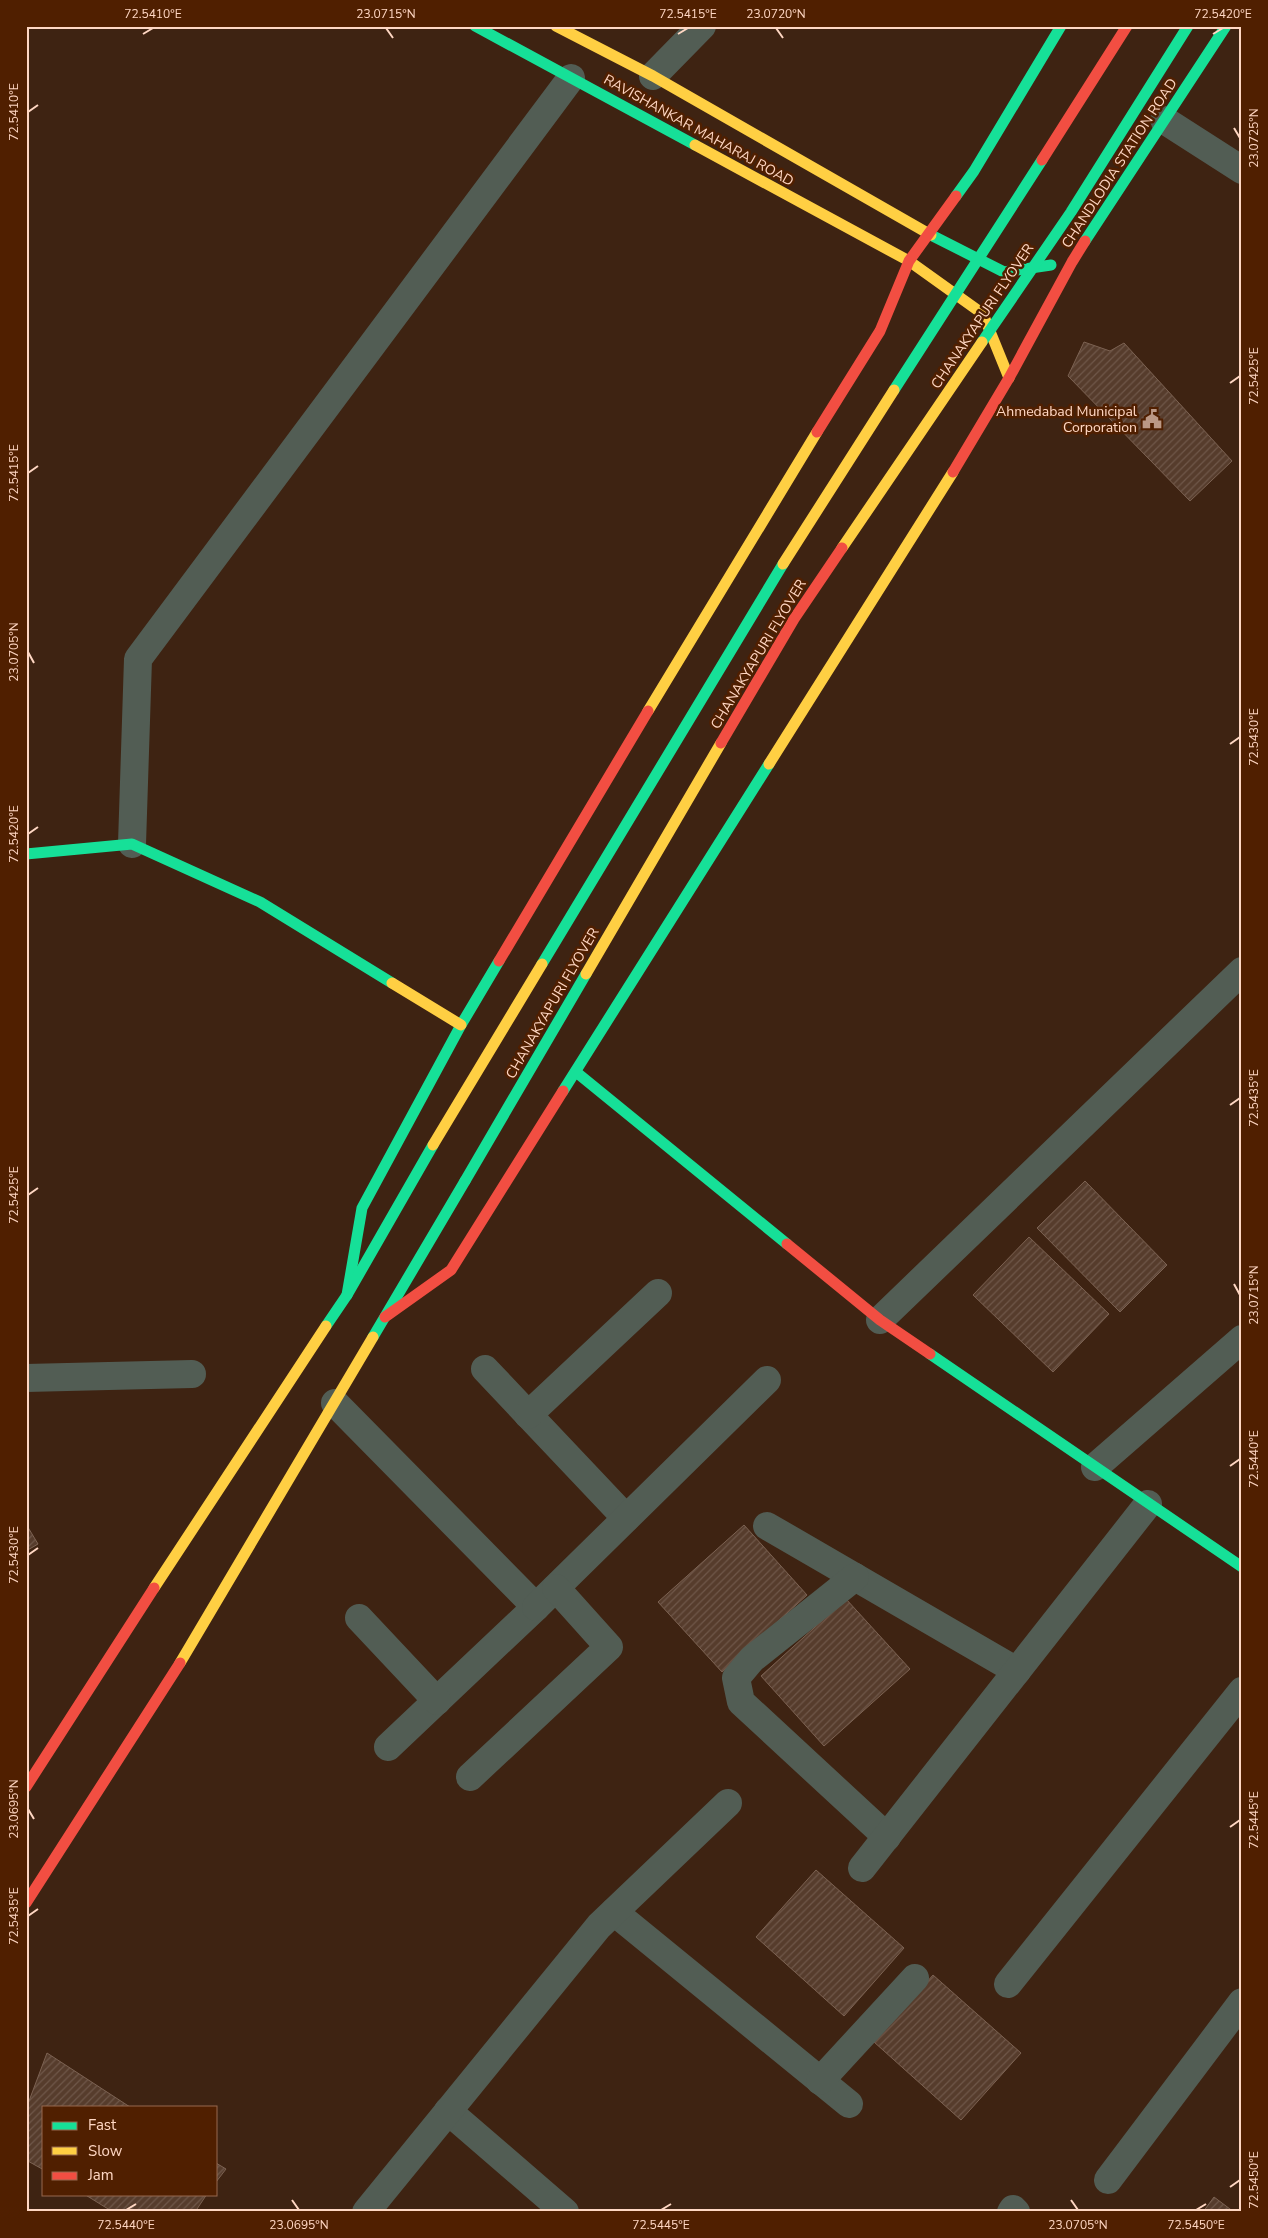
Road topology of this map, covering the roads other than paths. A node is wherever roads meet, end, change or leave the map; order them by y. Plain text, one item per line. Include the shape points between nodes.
1 (475, 26) edge
2 (556, 26) edge
3 (702, 26) edge
4 (1061, 26) edge
5 (1127, 26) edge
6 (1188, 26) edge
7 (1226, 26) edge
8 (653, 76) junction
9 (571, 78) junction
10 (1164, 120) junction
11 (1242, 170) edge
12 (928, 233) junction
13 (909, 261) junction
14 (1072, 262) junction
15 (1009, 378) junction
16 (132, 844) junction
17 (26, 854) edge
18 (1242, 971) edge
19 (461, 1025) junction
20 (576, 1072) junction
21 (658, 1293) dead end
22 (347, 1295) junction
23 (385, 1317) junction
24 (880, 1320) junction
25 (1242, 1338) edge
26 (485, 1369) dead end
27 (192, 1374) dead end
28 (26, 1378) edge
29 (767, 1380) dead end
30 (335, 1403) junction
31 (528, 1415) junction
32 (1095, 1468) junction
33 (1148, 1504) junction
34 (626, 1518) junction
35 (767, 1526) dead end
36 (1242, 1567) edge
37 (856, 1577) junction
38 (556, 1588) junction
39 (536, 1607) junction
40 (359, 1618) dead end
41 (1017, 1671) junction
42 (1242, 1691) edge
43 (437, 1701) junction
44 (388, 1748) dead end
45 (470, 1777) dead end
46 (26, 1787) edge
47 (728, 1803) dead end
48 (887, 1836) junction
49 (862, 1868) dead end
50 (26, 1903) edge
51 (614, 1912) junction
52 (915, 1978) dead end
53 (1008, 1984) dead end
54 (1242, 2002) edge
55 (820, 2081) junction
56 (849, 2104) dead end
57 (448, 2111) junction
58 (1108, 2180) dead end
59 (366, 2212) edge
60 (565, 2212) edge
61 (1011, 2212) edge
62 (1016, 2212) edge

1 - 9 main road, RAVISHANKAR MAHARAJ ROAD
2 - 8 main road, RAVISHANKAR MAHARAJ ROAD
3 - 8 street
4 - 12 main road via 974,171
5 - 22 main road, CHANAKYAPURI FLYOVER, bridge via 755,608
6 - 23 main road, CHANAKYAPURI FLYOVER, bridge via 1071,212 794,619
7 - 10 main road, CHANDLODIA STATION ROAD
8 - 12 main road, RAVISHANKAR MAHARAJ ROAD
9 - 13 main road, RAVISHANKAR MAHARAJ ROAD
9 - 16 street via 138,659
10 - 11 street
10 - 14 main road, CHANDLODIA STATION ROAD
12 - 13 main road
12 - 14 main road, CHANDLODIA STATION ROAD via 1004,272
13 - 15 main road, RAVISHANKAR MAHARAJ ROAD via 983,314
13 - 19 main road via 880,331 702,620
14 - 15 main road
15 - 20 main road via 832,667
16 - 17 main road
16 - 19 main road via 260,902
18 - 24 street
19 - 22 main road via 362,1208
20 - 23 main road via 451,1270
20 - 24 main road
21 - 31 street
22 - 46 main road, CHANAKYAPURI FLYOVER
23 - 30 main road, CHANAKYAPURI FLYOVER
24 - 32 main road
25 - 32 street
26 - 31 street
27 - 28 street
29 - 34 street
30 - 39 street
30 - 50 main road, CHANAKYAPURI FLYOVER via 189,1650
31 - 34 street
32 - 33 main road
33 - 36 main road
33 - 41 street
34 - 38 street
35 - 37 street
37 - 41 street
37 - 48 street via 752,1659 736,1678 741,1702
38 - 39 street
38 - 45 street via 609,1647
39 - 43 street
40 - 43 street
41 - 48 street
42 - 53 street
43 - 44 street
47 - 51 street
48 - 49 street
51 - 55 street
51 - 57 street via 599,1926
52 - 55 street
54 - 58 street
55 - 56 street
57 - 59 street
57 - 60 street
61 - 62 street via 1013,2209

